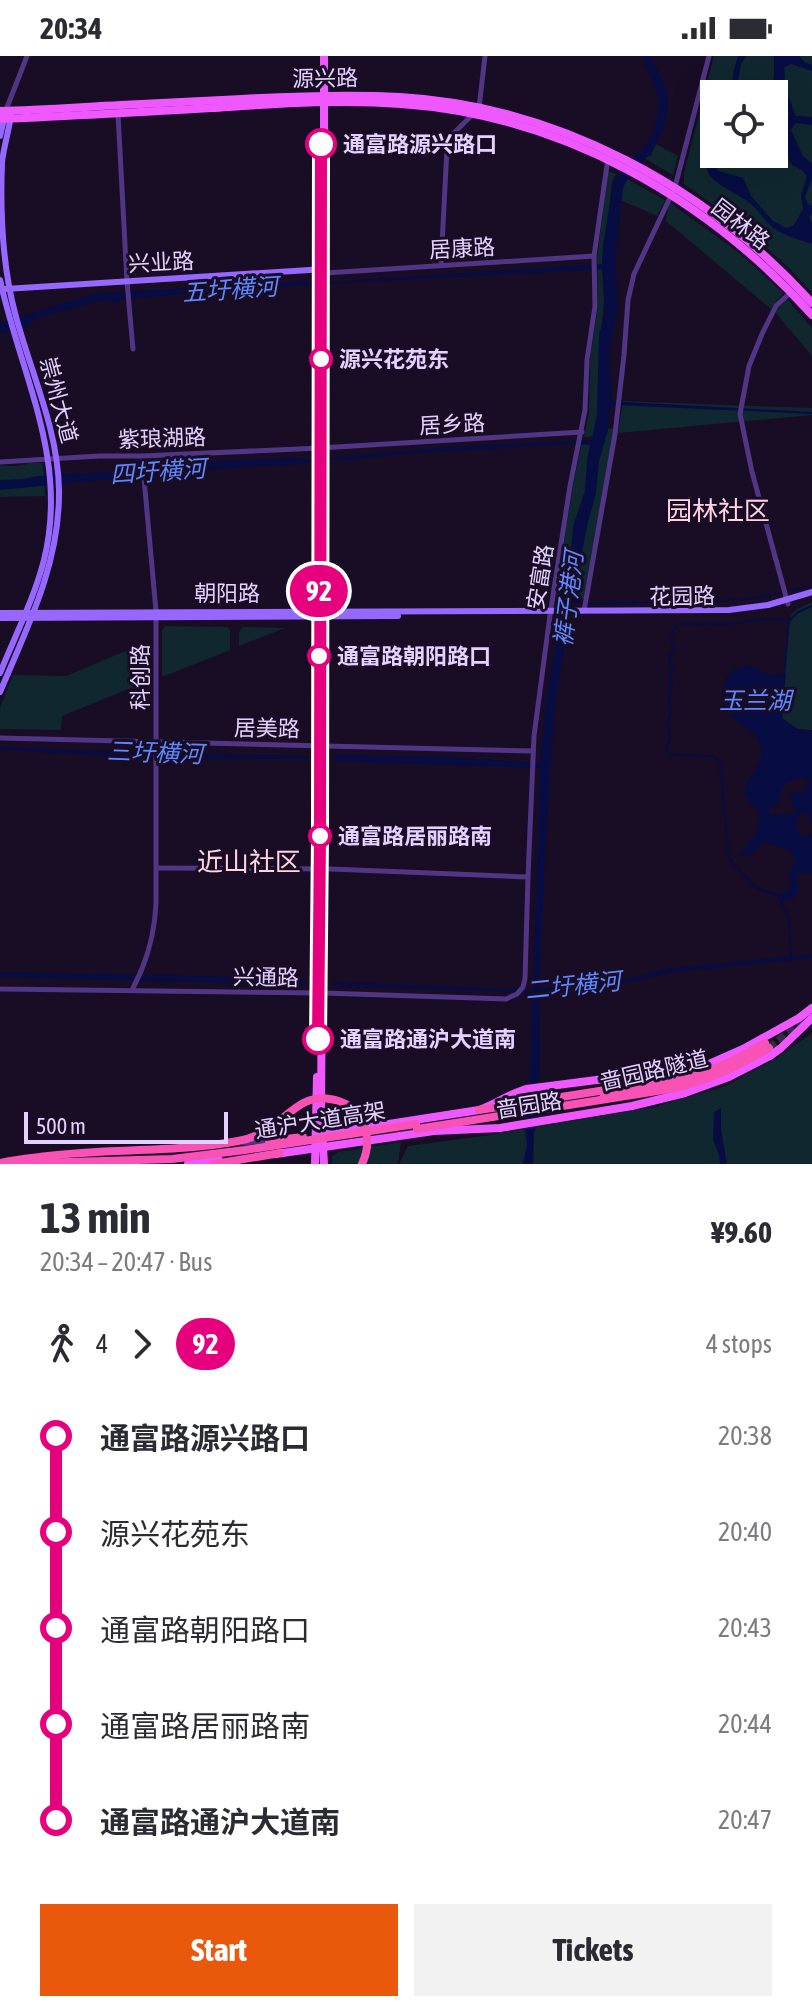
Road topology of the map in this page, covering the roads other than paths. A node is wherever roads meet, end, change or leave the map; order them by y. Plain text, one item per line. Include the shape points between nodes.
1 (27, 56) edge
2 (322, 56) edge
3 (485, 56) edge
4 (709, 56) edge
5 (323, 98) junction
6 (476, 112) junction
7 (119, 114) junction
8 (5, 115) edge
9 (0, 136) edge
10 (610, 156) junction
11 (633, 167) joint
12 (673, 191) junction
13 (594, 256) junction
14 (441, 265) junction
15 (324, 276) junction
16 (0, 280) edge
17 (128, 285) junction
18 (794, 289) junction
19 (4, 291) edge
20 (812, 303) edge
21 (812, 315) edge
22 (133, 349) dead end
23 (582, 432) junction
24 (322, 448) junction
25 (142, 456) junction
26 (52, 459) junction
27 (0, 462) edge
28 (55, 487) junction
29 (812, 594) edge
30 (787, 602) junction
31 (584, 611) junction
32 (550, 613) junction
33 (574, 613) junction
34 (156, 614) junction
35 (322, 614) junction
36 (0, 615) edge
37 (24, 615) junction
38 (33, 615) junction
39 (0, 673) edge
40 (0, 692) edge
41 (0, 738) edge
42 (156, 742) junction
43 (322, 746) junction
44 (533, 751) junction
45 (157, 868) junction
46 (321, 870) junction
47 (528, 877) junction
48 (0, 987) edge
49 (132, 990) junction
50 (321, 993) junction
51 (506, 999) joint
52 (812, 1008) edge
53 (812, 1018) edge
54 (767, 1045) tunnel mouth
55 (656, 1089) junction
56 (479, 1110) junction
57 (538, 1111) junction
58 (524, 1113) junction
59 (416, 1126) junction
60 (434, 1131) joint
61 (318, 1134) junction
62 (303, 1137) junction
63 (319, 1148) junction
64 (280, 1153) junction
65 (260, 1158) junction
66 (84, 1160) junction
67 (0, 1162) edge
68 (34, 1163) edge
69 (8, 1164) edge
70 (147, 1164) edge
71 (188, 1164) edge
72 (214, 1164) edge
73 (235, 1164) edge
74 (315, 1164) edge
75 (324, 1164) edge
76 (362, 1164) edge

1 - 8 street
2 - 5 main road
3 - 6 street
4 - 12 street
5 - 6 main road, 源兴路 via 403,97 458,103
5 - 7 main road, 源兴路
5 - 8 main road, 源兴路
5 - 15 main road
6 - 10 main road, 源兴路 via 526,120 595,145
6 - 14 street via 450,137 447,148
7 - 8 main road, 源兴路
7 - 17 street
8 - 9 main road
8 - 19 main road, 崇州大道 via 0,213
10 - 11 main road, 源兴路
10 - 13 street, 安富路
11 - 12 main road, 园林路
12 - 18 main road, 园林路
12 - 31 street via 634,274 628,300 618,404
13 - 14 street, 居康路
13 - 23 street, 安富路 via 595,306
14 - 15 street, 居康路
15 - 17 main road, 兴业路
15 - 24 main road
16 - 19 main road, 崇州大道
17 - 19 main road, 兴业路
17 - 22 street
18 - 20 main road, 园林路
18 - 21 main road, 园林路
18 - 30 street via 776,306 762,334 740,410
19 - 26 main road, 崇州大道 via 45,410
23 - 24 street, 居乡路
23 - 32 street, 安富路
24 - 25 street, 紫琅湖路
24 - 35 main road
25 - 26 street, 紫琅湖路
25 - 34 street, 科创路
26 - 27 street, 紫琅湖路
26 - 28 main road, 崇州大道
28 - 37 main road, 崇州大道 via 44,558
28 - 38 main road, 崇州大道 via 59,506 52,557
29 - 30 main road, 花园路
30 - 31 main road, 花园路 via 729,610
30 - 33 main road, 花园路 via 729,613
31 - 33 main road, 花园路
32 - 33 main road, 花园路
32 - 35 main road, 朝阳路
32 - 44 street, 安富路
34 - 35 main road, 朝阳路
34 - 38 main road, 朝阳路
34 - 42 street, 科创路
35 - 43 main road
36 - 37 main road, 朝阳路
37 - 38 main road, 朝阳路
37 - 39 main road, 崇州大道
38 - 40 main road, 崇州大道
41 - 42 street, 居美路
42 - 43 street, 居美路
42 - 45 street, 科创路
43 - 44 street, 居美路
43 - 46 main road
44 - 47 street, 安富路
45 - 46 street
45 - 49 street, 科创路 via 155,921
46 - 47 street
46 - 50 main road
47 - 51 street, 安富路 via 525,979 517,994
48 - 49 street, 兴通路
49 - 50 street, 兴通路
50 - 51 street, 兴通路
50 - 61 main road
52 - 56 main road, 啬园路 via 743,1049 691,1071 652,1080 612,1078 526,1089
53 - 57 main road, 啬园路 via 770,1056 711,1085 632,1106
54 - 55 highway, 啬园路隧道
55 - 57 highway, 啬园路隧道
55 - 57 highway via 630,1099
55 - 57 highway via 625,1088
56 - 58 highway
56 - 61 main road, 啬园路
57 - 58 highway
57 - 58 highway
58 - 59 highway, 通沪大道高架
58 - 60 highway
59 - 68 highway, 通沪大道高架, bridge via 172,1159
59 - 70 highway, 通沪大道高架, bridge via 247,1154
60 - 63 main road
61 - 62 main road, 啬园路
61 - 63 main road
61 - 66 street
62 - 66 main road, 啬园路 via 208,1152
62 - 68 highway, bridge via 172,1154
63 - 64 main road
63 - 74 main road
63 - 75 main road
64 - 65 highway
64 - 71 main road
65 - 72 highway
65 - 73 street
66 - 67 main road, 啬园路
67 - 76 highway, bridge via 238,1141 267,1129 303,1103 325,1098 351,1108 365,1125 368,1144
68 - 69 highway, 通沪大道高架, bridge

